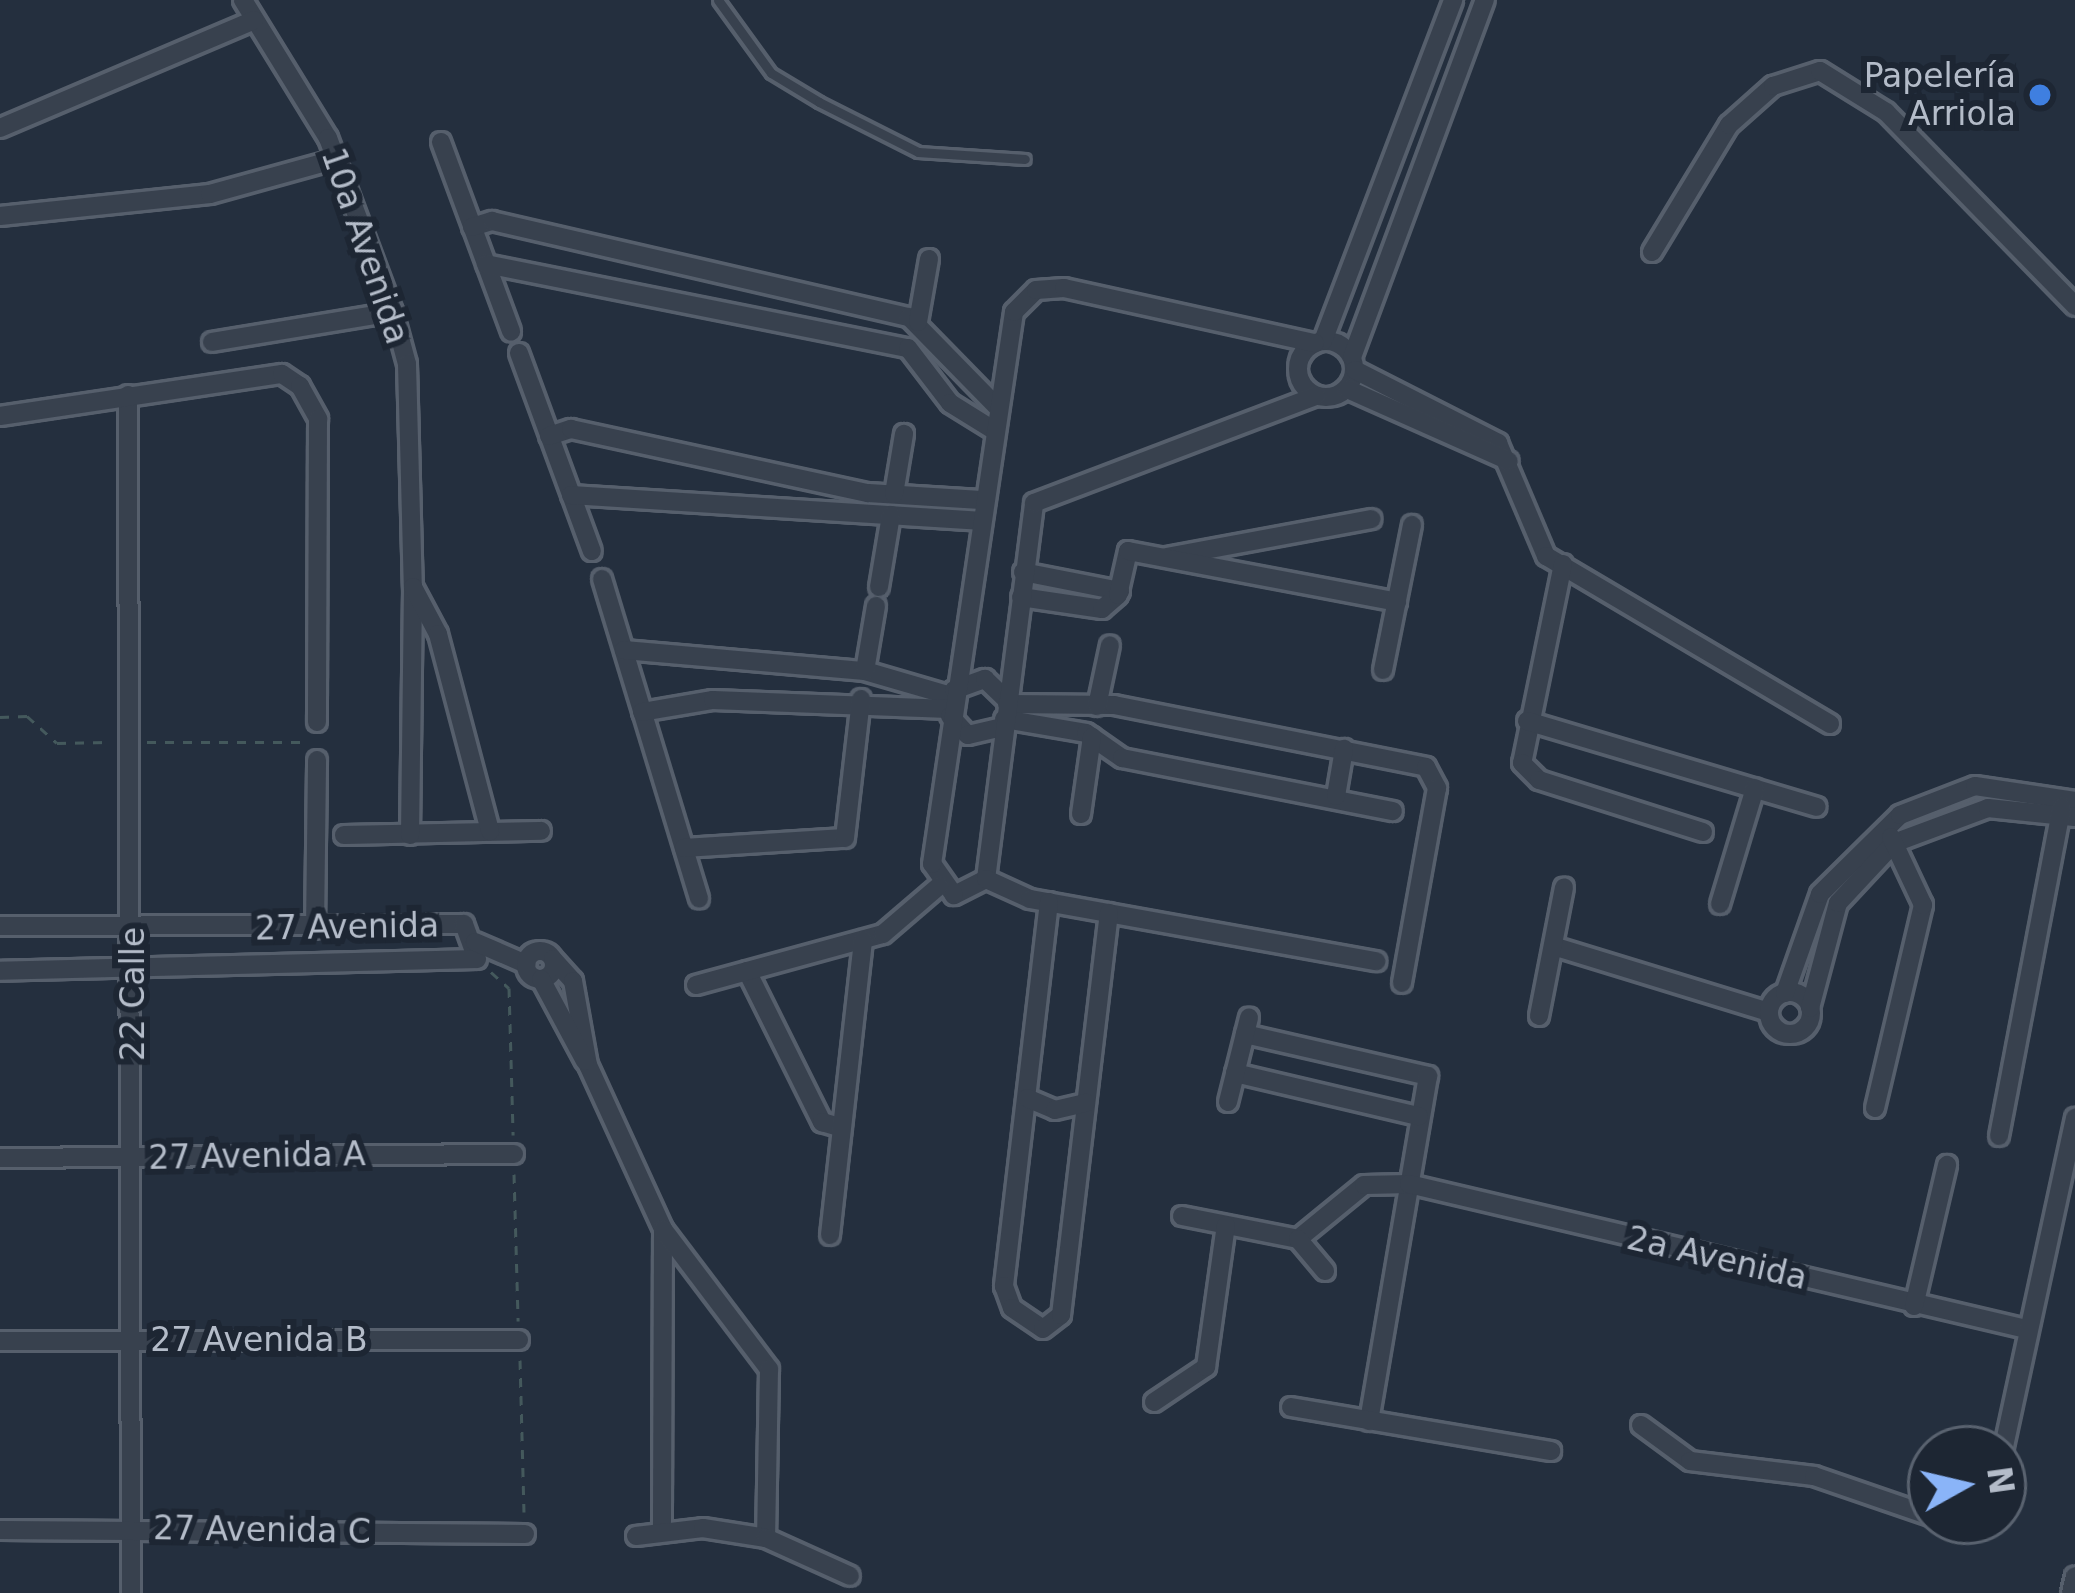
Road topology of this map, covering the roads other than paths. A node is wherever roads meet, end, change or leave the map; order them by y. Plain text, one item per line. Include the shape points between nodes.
1 (243, 0) edge
2 (718, 0) edge
3 (1453, 0) edge
4 (1485, 0) edge
5 (254, 20) junction
6 (0, 128) edge
7 (441, 142) dead end
8 (1025, 159) dead end
9 (337, 160) junction
10 (0, 216) edge
11 (472, 227) junction
12 (1652, 252) dead end
13 (929, 259) dead end
14 (486, 264) junction
15 (2075, 306) edge
16 (392, 313) junction
17 (918, 322) junction
18 (511, 331) dead end
19 (212, 342) dead end
20 (1319, 342) junction
21 (519, 353) dead end
22 (1351, 372) junction
23 (128, 395) junction
24 (1316, 396) junction
25 (998, 407) junction
26 (0, 416) edge
27 (992, 429) junction
28 (904, 434) dead end
29 (549, 436) junction
30 (571, 494) junction
31 (894, 494) junction
32 (980, 510) junction
33 (891, 515) junction
34 (1372, 519) dead end
35 (1412, 525) dead end
36 (592, 550) dead end
37 (1157, 559) junction
38 (1563, 564) junction
39 (1023, 572) junction
40 (602, 579) dead end
41 (413, 587) junction
42 (1120, 591) junction
43 (1021, 597) junction
44 (1397, 602) junction
45 (1110, 645) dead end
46 (624, 650) junction
47 (1384, 670) dead end
48 (866, 671) junction
49 (861, 699) junction
50 (951, 703) junction
51 (1097, 706) junction
52 (643, 712) junction
53 (1004, 712) junction
54 (1527, 721) junction
55 (1830, 724) dead end
56 (1092, 737) junction
57 (1344, 749) junction
58 (1754, 788) junction
59 (1336, 796) junction
60 (1817, 806) dead end
61 (2068, 809) edge
62 (1393, 811) dead end
63 (1081, 814) dead end
64 (490, 831) junction
65 (542, 831) dead end
66 (1703, 832) dead end
67 (1890, 834) junction
68 (344, 835) dead end
69 (410, 835) junction
70 (684, 848) junction
71 (986, 879) junction
72 (939, 886) junction
73 (1564, 887) dead end
74 (699, 899) dead end
75 (1049, 902) junction
76 (1720, 904) dead end
77 (1108, 913) junction
78 (0, 926) edge
79 (133, 929) junction
80 (315, 929) junction
81 (863, 940) junction
82 (1553, 946) junction
83 (476, 951) junction
84 (553, 959) junction
85 (1376, 961) dead end
86 (526, 964) junction
87 (0, 970) edge
88 (747, 971) junction
89 (134, 974) junction
90 (541, 979) junction
91 (1402, 983) dead end
92 (696, 985) dead end
93 (1785, 993) junction
94 (1810, 1008) junction
95 (1769, 1012) junction
96 (1539, 1016) dead end
97 (588, 1065) junction
98 (1235, 1072) junction
99 (1027, 1098) junction
100 (1228, 1102) dead end
101 (1086, 1103) junction
102 (1875, 1108) dead end
103 (1419, 1116) junction
104 (2075, 1118) edge
105 (840, 1127) junction
106 (1999, 1136) dead end
107 (514, 1154) road end
108 (0, 1158) edge
109 (134, 1158) junction
110 (1947, 1165) dead end
111 (1409, 1184) junction
112 (1182, 1216) dead end
113 (1226, 1225) junction
114 (663, 1229) junction
115 (830, 1234) dead end
116 (1298, 1239) junction
117 (1325, 1270) dead end
118 (1914, 1306) junction
119 (2026, 1329) junction
120 (131, 1340) junction
121 (519, 1340) road end
122 (0, 1341) edge
123 (1154, 1402) dead end
124 (1291, 1407) dead end
125 (1369, 1420) junction
126 (1641, 1425) dead end
127 (2008, 1425) edge
128 (1551, 1451) dead end
129 (1907, 1508) edge
130 (129, 1528) junction
131 (662, 1529) junction
132 (0, 1530) edge
133 (525, 1534) road end
134 (636, 1536) dead end
135 (766, 1538) junction
136 (850, 1576) dead end
137 (2075, 1576) edge
138 (131, 1593) edge
139 (2071, 1593) edge

1 - 5 street, 10a Avenida
2 - 8 lane via 771,73 819,103 918,152
3 - 20 street
4 - 22 street
5 - 6 street
5 - 9 street, 10a Avenida
7 - 11 street
9 - 10 street via 210,194
9 - 16 street, 10a Avenida
11 - 14 street
11 - 17 street via 492,220
12 - 15 street via 1729,124 1773,86 1820,71 1886,112
13 - 17 street
14 - 18 street
14 - 27 street via 908,348 950,403
16 - 19 street
16 - 41 street, 10a Avenida via 408,382
17 - 25 street via 959,379
20 - 22 street
20 - 24 street via 1298,366
20 - 25 street via 1042,289 1011,319
21 - 29 street
22 - 24 street
22 - 38 street via 1509,461 1531,542
23 - 26 street
23 - 79 street, 22 Calle
23 - 80 street via 282,374 318,419
24 - 39 street via 1046,490 1031,511
25 - 27 street
27 - 32 street
28 - 31 street
29 - 30 street
29 - 31 street via 571,429
30 - 33 street
30 - 36 street
31 - 32 street
32 - 33 street
32 - 50 street
33 - 48 street
34 - 37 street
35 - 44 street
37 - 42 street via 1128,551
37 - 44 street
38 - 54 street
38 - 55 street
39 - 42 street
39 - 43 street
40 - 46 street
41 - 64 street, 10a Avenida via 438,634
41 - 69 street, 10a Avenida
42 - 43 street via 1096,610
43 - 53 street
44 - 47 street
45 - 51 street
46 - 48 street
46 - 52 street
48 - 50 street
49 - 50 street
49 - 52 street
49 - 70 street via 845,838
50 - 53 street via 968,735
50 - 53 street via 985,679
50 - 72 street via 932,864
51 - 53 street
51 - 57 street
52 - 70 street
53 - 56 street
53 - 71 street
54 - 58 street
54 - 66 street via 1519,753 1532,776
56 - 59 street via 1122,758
56 - 63 street
57 - 59 street
57 - 91 street via 1419,762 1435,779
58 - 60 street
58 - 76 street
59 - 62 street
61 - 67 street via 1988,808
61 - 106 street
64 - 65 street
64 - 69 street
67 - 93 street via 1820,895
67 - 94 street via 1838,903
67 - 102 street via 1922,913
68 - 69 street
70 - 74 street
71 - 72 street via 963,896
71 - 75 street
72 - 81 street
73 - 82 street
75 - 77 street
75 - 99 street
77 - 85 street
77 - 101 street
78 - 79 street, 27 Avenida
79 - 80 street, 27 Avenida
79 - 89 street, 22 Calle
80 - 83 street, 27 Avenida via 464,924
81 - 88 street
81 - 105 street
82 - 95 street
82 - 96 street
83 - 86 street
83 - 89 street, 27 Avenida
84 - 86 street via 538,951
84 - 90 street
84 - 97 street via 573,981
86 - 90 street
87 - 89 street, 27 Avenida
88 - 92 street
88 - 105 street via 822,1122
89 - 109 street, 22 Calle
90 - 97 street
93 - 94 street
93 - 95 street
94 - 95 street via 1789,1034
97 - 114 street
98 - 100 street
98 - 103 street
98 - 103 street via 1247,1026 1428,1076
99 - 101 street via 1055,1110
99 - 101 street via 1004,1291 1043,1329 1061,1315
103 - 111 street
104 - 119 street
105 - 115 street
107 - 109 street, 27 Avenida A
108 - 109 street, 27 Avenida A
109 - 120 street, 22 Calle
110 - 118 street
111 - 116 street via 1364,1185
111 - 118 street, 2a Avenida
111 - 125 street
112 - 113 street
113 - 116 street
113 - 123 street via 1205,1367
114 - 131 street
114 - 135 street via 769,1369
116 - 117 street
118 - 119 street, 2a Avenida
119 - 127 street
120 - 121 street, 27 Avenida B
120 - 122 street, 27 Avenida B
120 - 130 street, 22 Calle
124 - 125 street
125 - 128 street
126 - 129 street via 1690,1461 1814,1475
130 - 132 street, 27 Avenida C
130 - 133 street, 27 Avenida C
130 - 138 street, 22 Calle
131 - 134 street
131 - 135 street
135 - 136 street
137 - 139 street

